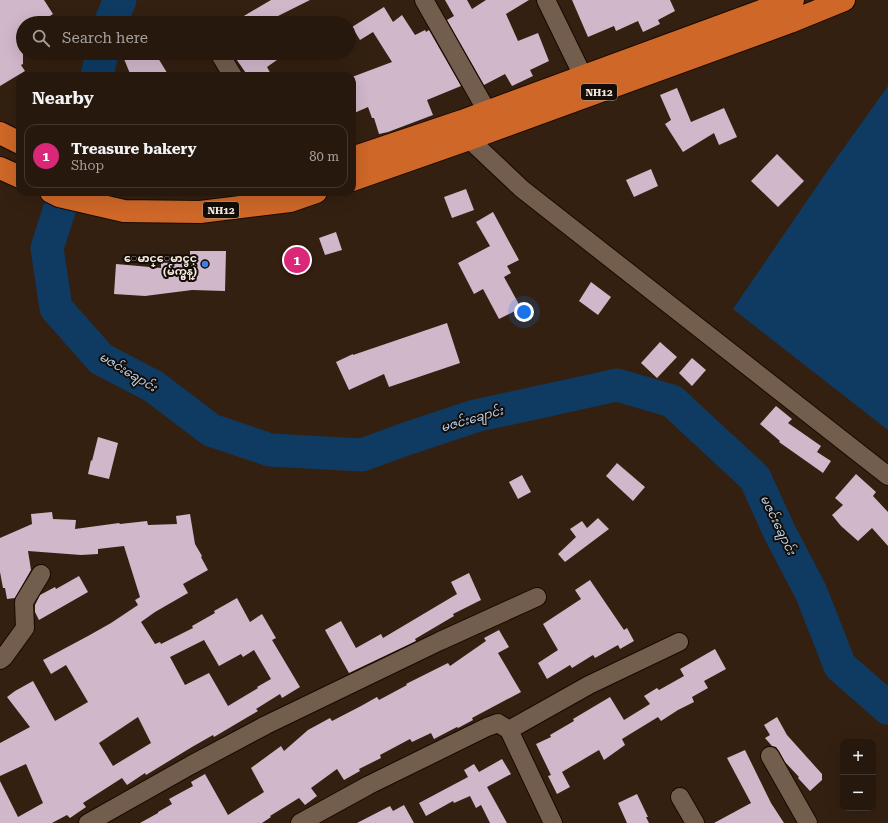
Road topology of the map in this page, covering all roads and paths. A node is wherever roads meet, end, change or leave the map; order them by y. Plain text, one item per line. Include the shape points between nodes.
1 (424, 0) edge
2 (546, 0) edge
3 (793, 0) edge
4 (844, 0) edge
5 (761, 14) edge
6 (223, 60) edge
7 (230, 72) edge
8 (583, 76) junction
9 (487, 111) junction
10 (0, 133) edge
11 (469, 139) junction
12 (16, 141) edge
13 (356, 157) edge
14 (0, 168) edge
15 (16, 176) edge
16 (356, 179) edge
17 (63, 196) edge
18 (304, 196) edge
19 (888, 476) edge
20 (40, 574) dead end
21 (537, 596) dead end
22 (679, 642) dead end
23 (0, 660) edge
24 (509, 730) junction
25 (770, 756) dead end
26 (680, 797) dead end
27 (88, 823) edge
28 (300, 823) edge
29 (553, 823) edge
30 (694, 823) edge
31 (808, 823) edge

1 - 9 street
2 - 8 street
3 - 5 highway, NH12
4 - 5 highway, NH12 via 790,22
5 - 8 highway, NH12
5 - 11 highway, NH12
6 - 7 street
8 - 9 highway, NH12
9 - 13 highway, NH12
10 - 12 highway
11 - 16 highway, NH12
11 - 19 street via 522,188
14 - 15 highway
17 - 18 highway, NH12 via 124,211 200,212 290,201
20 - 23 street via 24,602 25,628
21 - 27 street via 266,725
22 - 24 street via 589,686
24 - 28 street via 498,723 487,727 369,785
24 - 29 street
25 - 31 street
26 - 30 street

